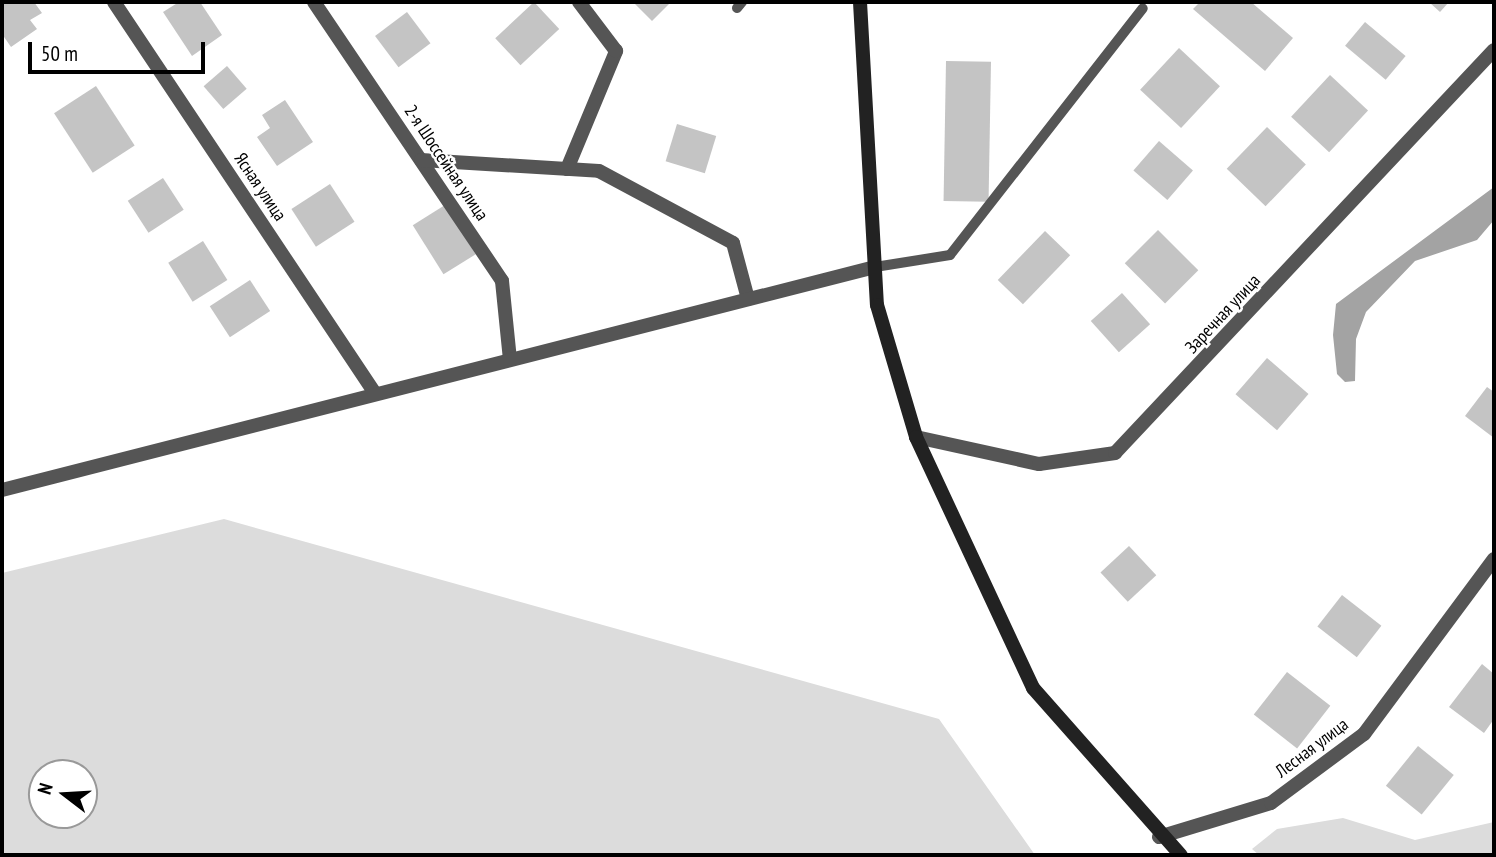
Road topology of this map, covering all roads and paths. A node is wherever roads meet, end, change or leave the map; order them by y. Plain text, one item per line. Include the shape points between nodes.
1 (114, 2) edge
2 (314, 2) edge
3 (579, 2) edge
4 (860, 2) edge
5 (1143, 8) dead end
6 (1494, 50) edge
7 (421, 160) junction
8 (567, 169) junction
9 (875, 267) junction
10 (748, 299) junction
11 (510, 360) junction
12 (375, 394) junction
13 (916, 437) junction
14 (2, 490) edge
15 (1494, 559) edge
16 (1159, 837) junction
17 (1181, 855) edge

1 - 12 street, Ясная улица
2 - 7 street, 2-я Шоссейная улица
3 - 8 street via 616,51
4 - 9 main road
5 - 9 lane via 950,256
6 - 13 street, Заречная улица via 1115,453 1039,464
7 - 8 street
7 - 11 street, 2-я Шоссейная улица via 502,281
8 - 10 street via 599,171 733,243
9 - 10 street
9 - 13 main road via 877,305
10 - 11 street
11 - 12 street
12 - 14 street
13 - 16 main road via 1033,688
15 - 16 street, Лесная улица via 1364,734 1271,803
16 - 17 main road

